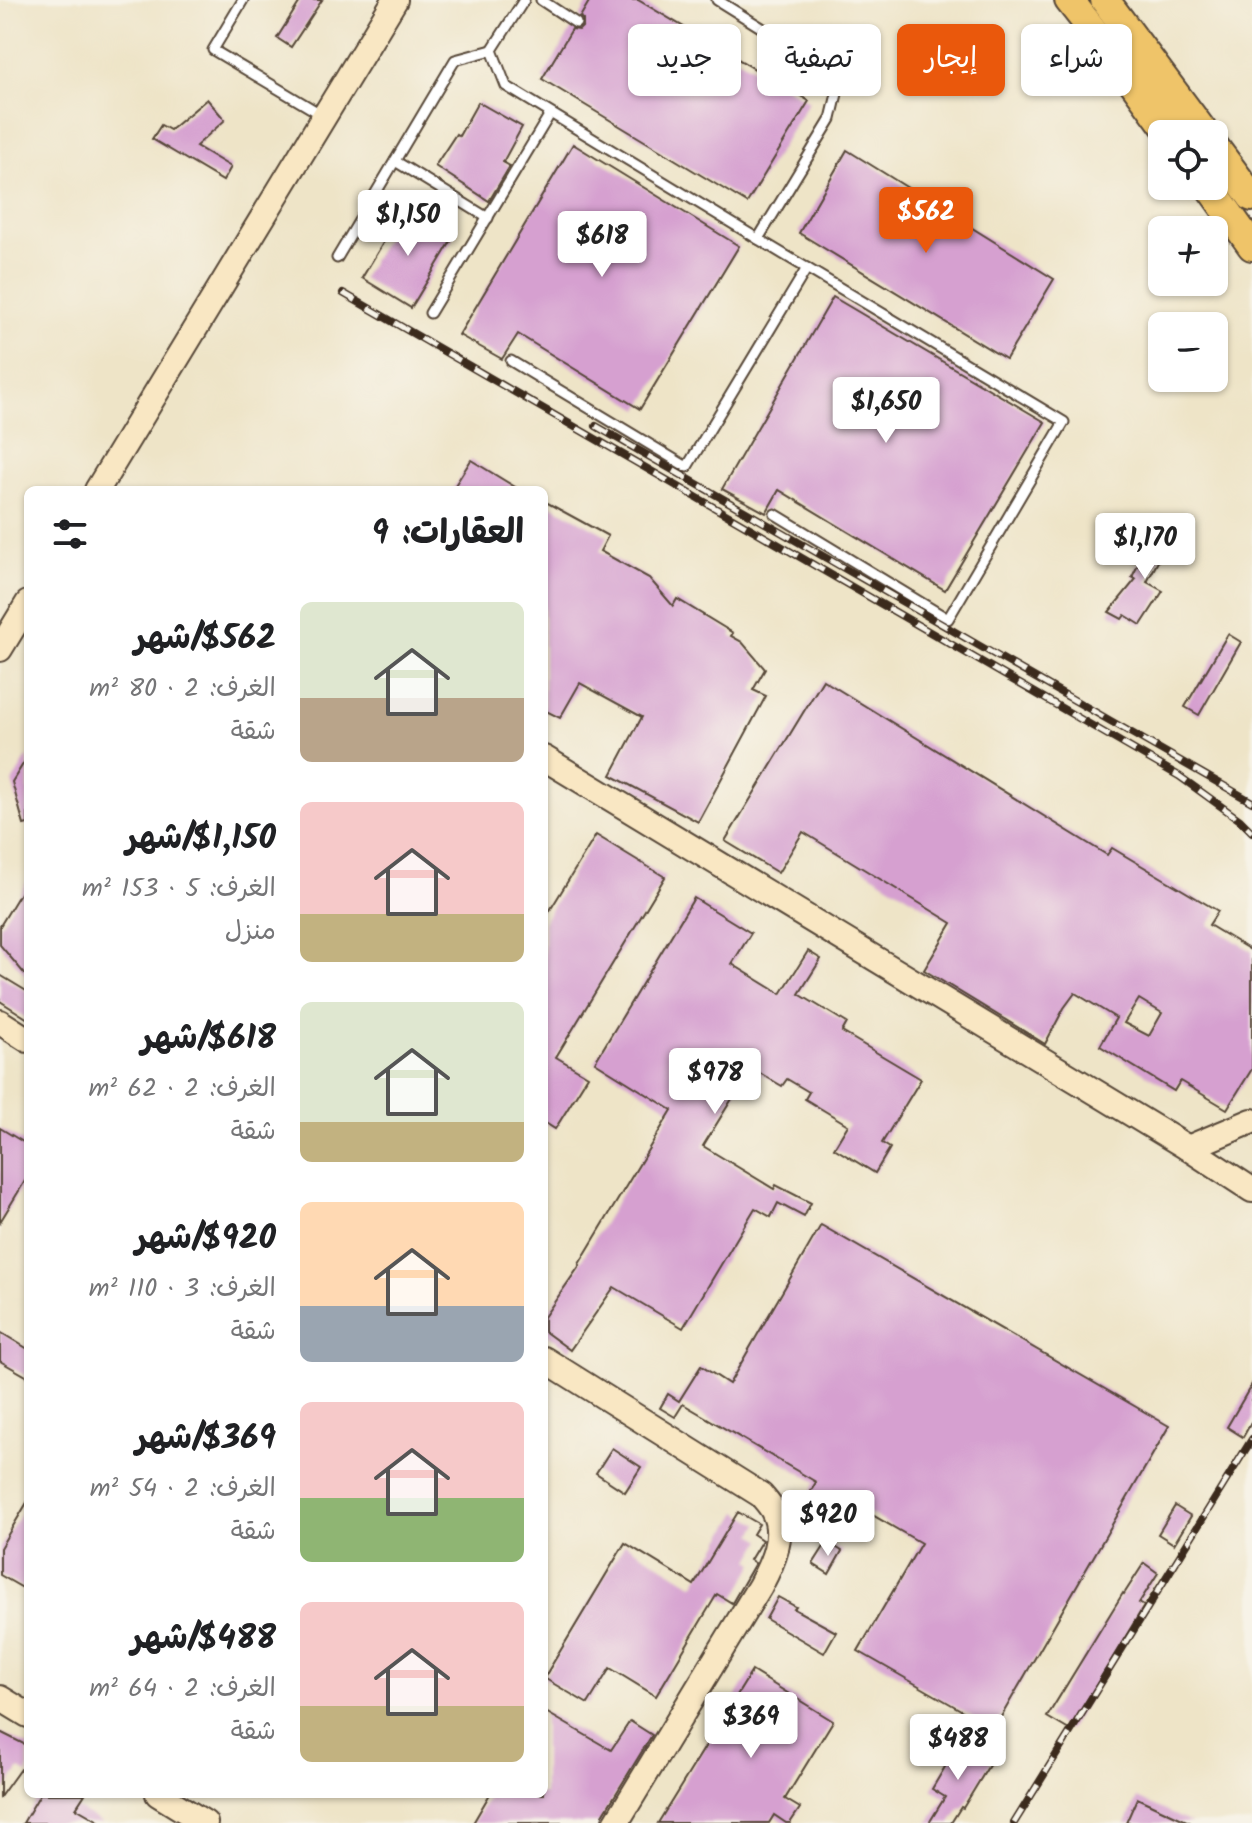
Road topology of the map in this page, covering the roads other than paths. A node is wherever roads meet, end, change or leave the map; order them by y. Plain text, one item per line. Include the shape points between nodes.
1 (243, 0) edge
2 (395, 0) edge
3 (524, 0) edge
4 (541, 0) edge
5 (717, 0) edge
6 (1069, 0) edge
7 (1105, 0) edge
8 (576, 23) dead end
9 (492, 50) junction
10 (550, 114) junction
11 (324, 116) junction
12 (1161, 120) edge
13 (1195, 120) edge
14 (395, 161) junction
15 (1228, 165) edge
16 (1252, 197) edge
17 (1219, 200) edge
18 (488, 218) junction
19 (758, 239) junction
20 (1252, 246) edge
21 (337, 258) dead end
22 (807, 268) junction
23 (430, 313) dead end
24 (511, 361) dead end
25 (101, 486) edge
26 (775, 514) dead end
27 (24, 610) edge
28 (0, 649) edge
29 (548, 760) edge
30 (0, 1022) edge
31 (24, 1037) edge
32 (1252, 1121) edge
33 (1188, 1148) junction
34 (1252, 1190) edge
35 (548, 1362) edge
36 (0, 1698) edge
37 (24, 1713) edge
38 (164, 1798) edge
39 (205, 1823) edge
40 (616, 1823) edge

1 - 11 lane via 213,50
2 - 11 street
3 - 9 lane
4 - 8 lane
5 - 19 lane via 841,77 831,119
6 - 12 main road
7 - 13 main road
9 - 10 lane via 506,86
9 - 14 lane via 455,60
10 - 18 lane
10 - 19 lane
11 - 25 street
14 - 18 lane
14 - 21 lane
15 - 16 main road
17 - 20 main road
18 - 23 lane
19 - 22 lane
22 - 24 lane via 687,467
22 - 26 lane via 1064,422 948,619
27 - 28 street
29 - 33 street
30 - 31 street
32 - 33 street
33 - 34 street
35 - 40 street via 761,1495 774,1513 778,1534 774,1560 760,1586
36 - 37 street
38 - 39 street

